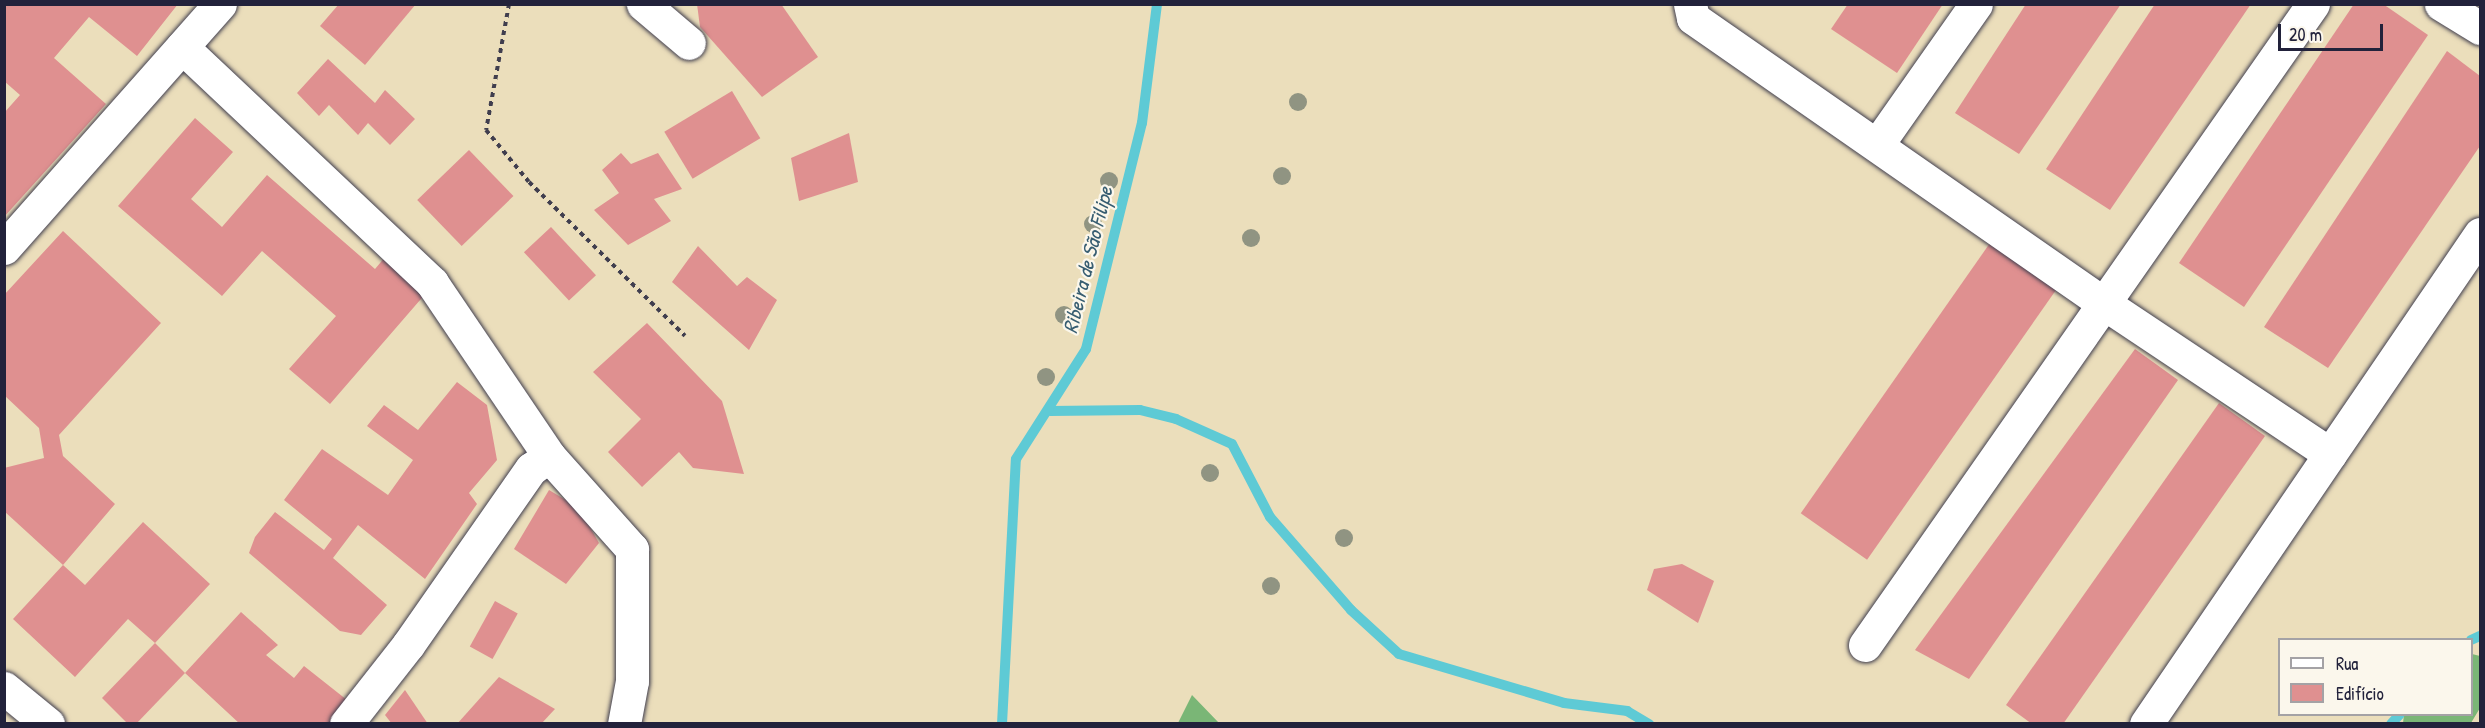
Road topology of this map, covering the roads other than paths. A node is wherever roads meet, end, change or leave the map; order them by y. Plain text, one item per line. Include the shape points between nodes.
1 (220, 4) edge
2 (643, 4) edge
3 (1690, 4) edge
4 (1976, 4) edge
5 (2313, 4) edge
6 (2441, 4) edge
7 (2481, 28) edge
8 (689, 43) dead end
9 (182, 48) junction
10 (1877, 144) junction
11 (2481, 234) edge
12 (4, 248) edge
13 (2102, 302) junction
14 (2330, 454) junction
15 (549, 456) junction
16 (1865, 645) dead end
17 (4, 688) edge
18 (48, 723) edge
19 (346, 723) edge
20 (624, 723) edge
21 (2146, 723) edge

1 - 9 street
2 - 8 street
3 - 10 street via 1693,18
4 - 10 street
5 - 13 street
6 - 7 street
9 - 12 street
9 - 15 street via 432,283
10 - 13 street
11 - 14 street
13 - 14 street
13 - 16 street
14 - 21 street
15 - 19 street via 531,470 408,645
15 - 20 street via 632,549 632,681
17 - 18 street

